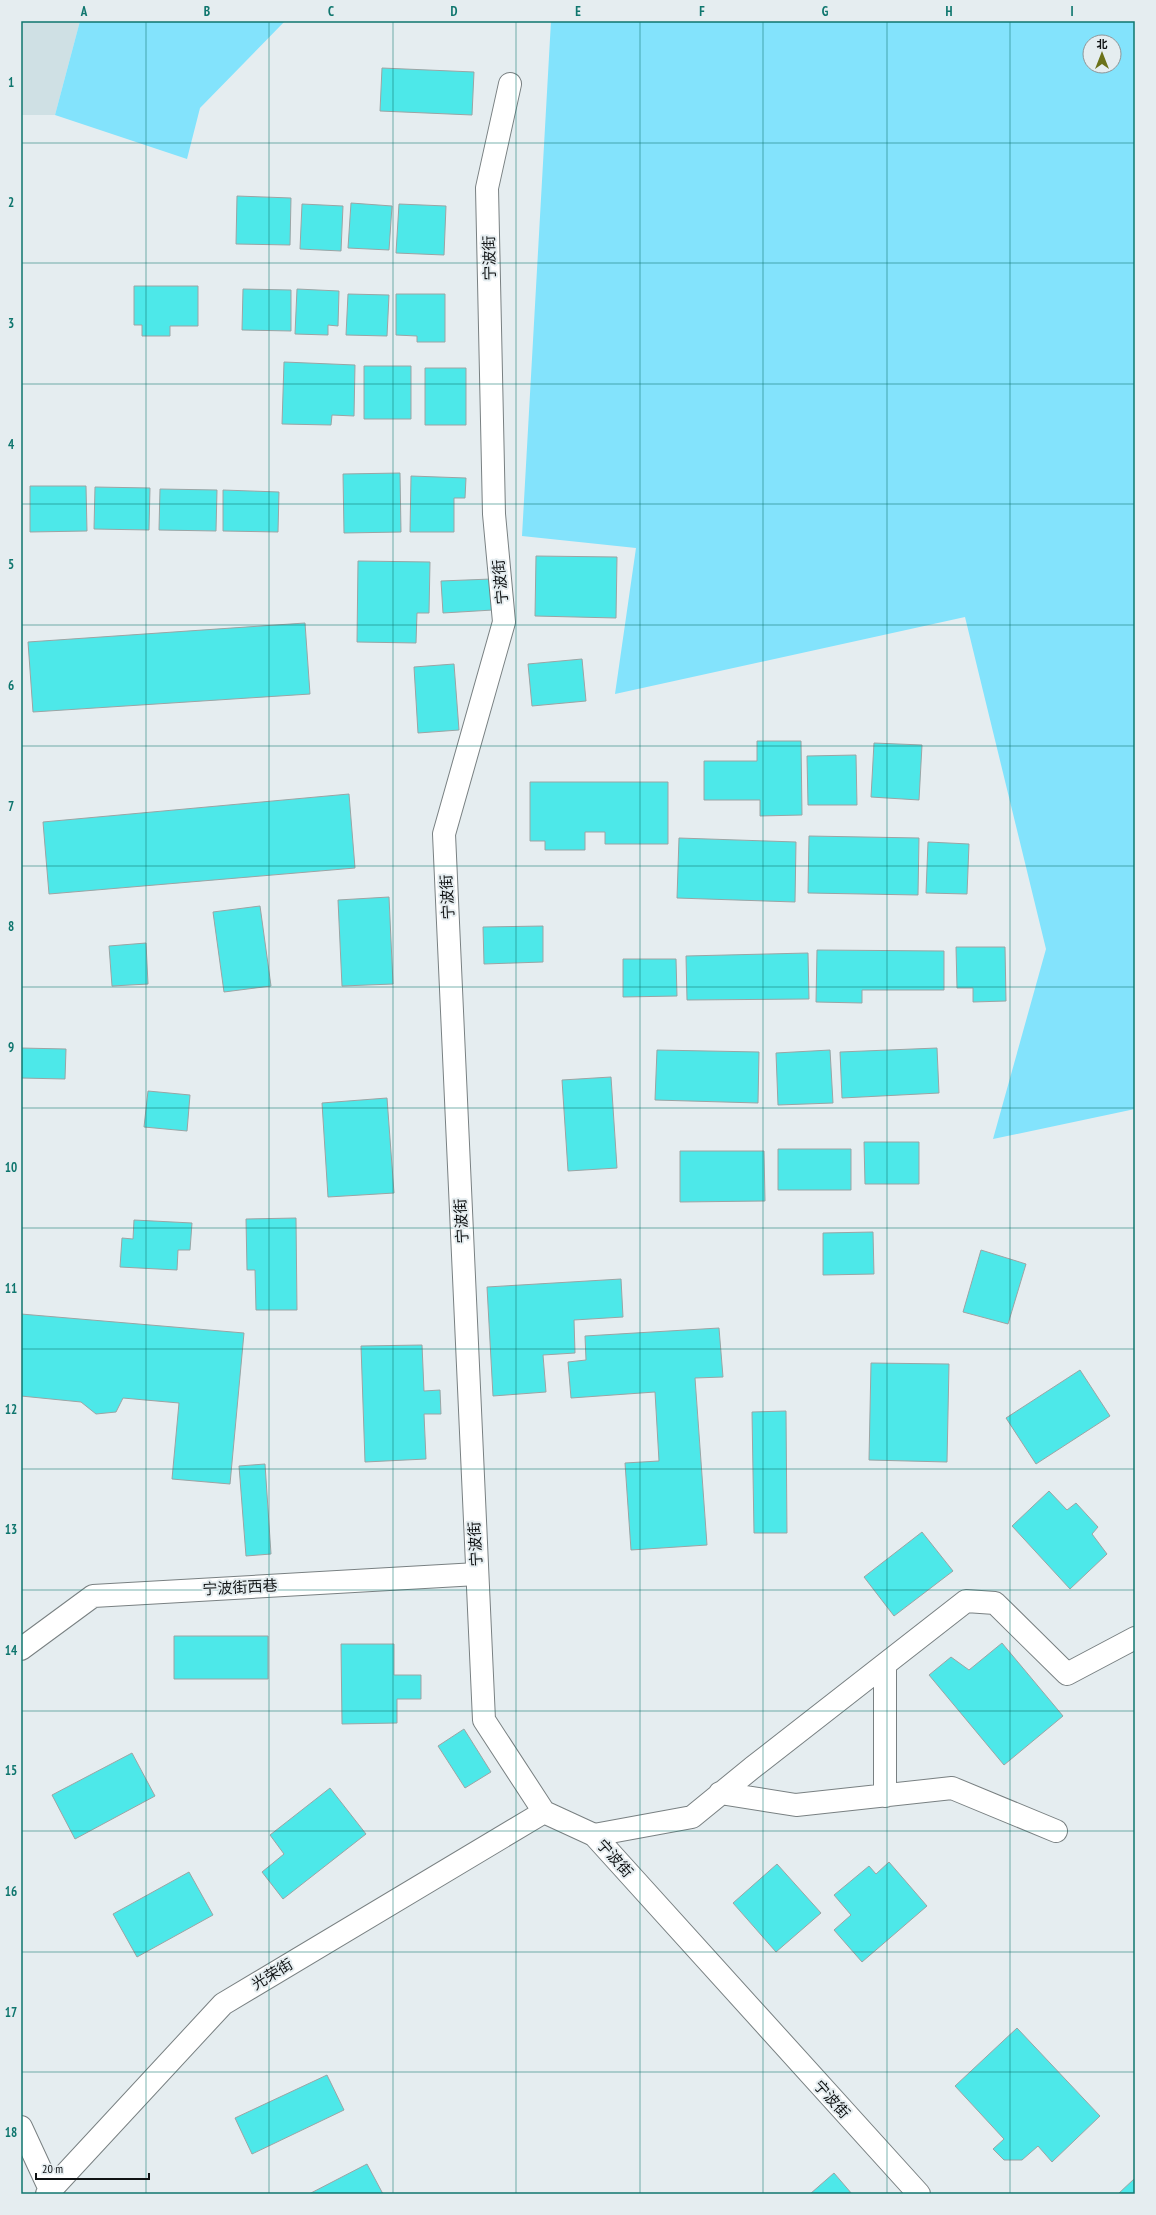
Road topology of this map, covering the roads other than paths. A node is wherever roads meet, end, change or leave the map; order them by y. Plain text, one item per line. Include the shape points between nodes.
1 (510, 84) dead end
2 (477, 1574) junction
3 (1135, 1638) edge
4 (21, 1649) edge
5 (885, 1665) junction
6 (720, 1793) junction
7 (885, 1796) junction
8 (544, 1812) junction
9 (1056, 1831) dead end
10 (594, 1835) junction
11 (21, 2128) edge
12 (50, 2193) edge
13 (919, 2194) edge

1 - 2 street, 宁波街 via 487,188 494,514 504,622 444,834
2 - 4 street, 宁波街西巷 via 93,1596
2 - 8 street, 宁波街 via 484,1720
3 - 5 street via 1067,1674 995,1603 966,1601
5 - 6 street
5 - 7 street
6 - 7 street via 796,1805
6 - 10 street via 692,1817
7 - 9 street via 952,1788
8 - 10 street, 宁波街
8 - 12 street, 光荣街 via 223,2004
10 - 13 street, 宁波街
11 - 12 street

